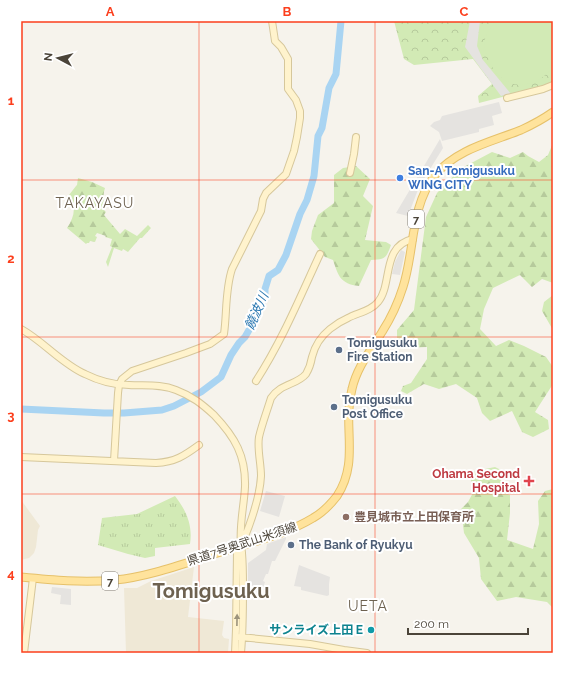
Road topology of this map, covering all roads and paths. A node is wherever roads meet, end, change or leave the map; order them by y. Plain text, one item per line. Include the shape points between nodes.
1 (272, 21) edge
2 (553, 85) edge
3 (507, 98) dead end
4 (553, 112) edge
5 (356, 136) dead end
6 (350, 173) dead end
7 (413, 239) junction
8 (320, 254) dead end
9 (21, 329) edge
10 (256, 381) dead end
11 (119, 385) junction
12 (199, 444) dead end
13 (21, 457) edge
14 (114, 461) junction
15 (242, 515) junction
16 (251, 518) junction
17 (241, 546) junction
18 (21, 577) edge
19 (33, 578) junction
20 (239, 636) junction
21 (24, 653) edge
22 (235, 653) edge
23 (241, 653) edge
24 (367, 653) edge

1 - 11 street via 275,41 282,47 288,59 288,89 300,111 299,125 286,174 266,193 261,211 232,269 224,334 210,344 132,371
2 - 3 street
4 - 7 main road, 県道7号奥武山米須線 / 7 via 521,130 459,154 447,163 423,194
5 - 6 street
7 - 16 street via 405,241 394,252 378,303 341,321 322,336 316,345 306,374 277,390 271,398 259,436 260,488
7 - 17 main road, 県道7号奥武山米須線 / 7 via 399,300 362,363 352,389 349,404 350,456 346,478 339,493 326,509 306,522
8 - 10 street via 275,350
9 - 11 street via 79,371 101,381
11 - 14 street
11 - 15 street via 166,389 211,413 234,439 241,455 245,481
12 - 14 street via 182,457 169,462
13 - 14 street
15 - 16 street via 246,521
15 - 17 street
16 - 17 street
17 - 19 main road, 県道7号奥武山米須線 / 7 via 122,580
17 - 20 street via 237,552
18 - 19 main road, 県道7号奥武山米須線 / 7
19 - 21 street
20 - 22 street
20 - 23 street
20 - 24 street

